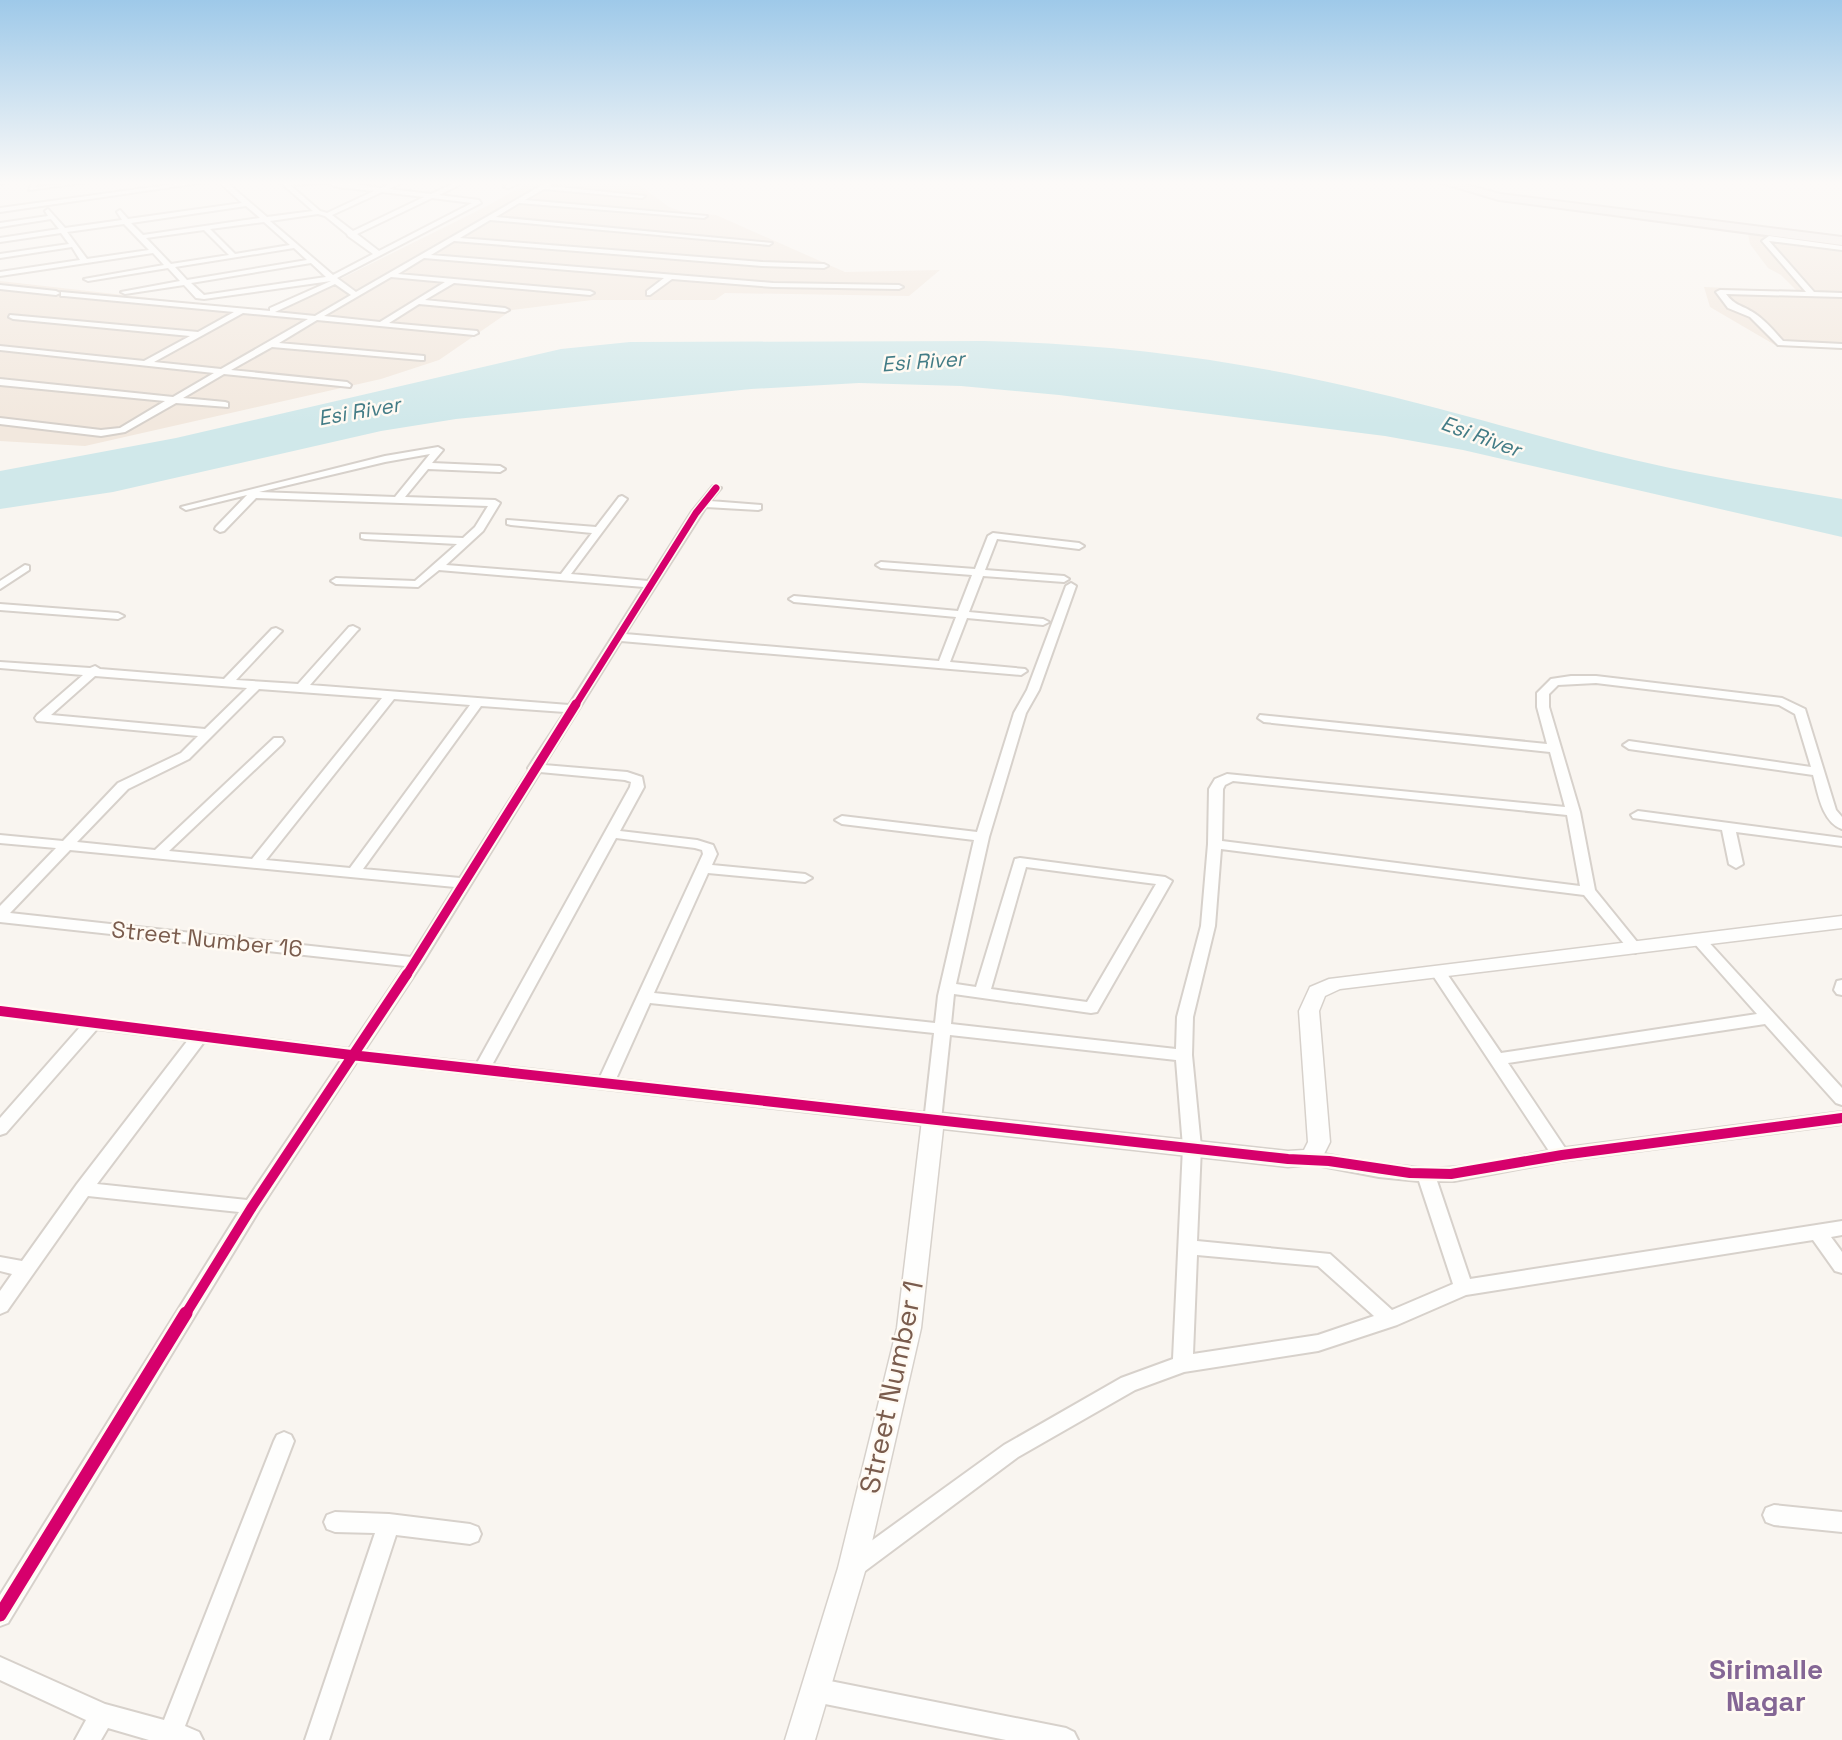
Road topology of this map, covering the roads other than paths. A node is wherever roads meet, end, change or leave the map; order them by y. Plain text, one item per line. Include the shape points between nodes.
1 (77, 262) edge
2 (166, 262) edge
3 (194, 262) edge
4 (306, 262) edge
5 (314, 262) edge
6 (364, 262) edge
7 (412, 262) edge
8 (500, 262) edge
9 (740, 262) edge
10 (1784, 262) edge
11 (762, 264) junction
12 (170, 266) junction
13 (824, 266) dead end
14 (0, 274) edge
15 (388, 275) junction
16 (671, 276) junction
17 (88, 279) dead end
18 (334, 279) junction
19 (452, 281) junction
20 (186, 282) junction
21 (749, 283) junction
22 (0, 287) edge
23 (899, 287) dead end
24 (17, 289) junction
25 (125, 292) dead end
26 (1810, 292) junction
27 (590, 293) dead end
28 (650, 293) dead end
29 (355, 294) junction
30 (1842, 295) edge
31 (0, 297) edge
32 (418, 302) junction
33 (243, 310) junction
34 (273, 310) dead end
35 (505, 310) dead end
36 (13, 317) dead end
37 (313, 317) junction
38 (383, 323) junction
39 (198, 334) junction
40 (474, 334) dead end
41 (269, 344) junction
42 (1842, 346) edge
43 (0, 348) edge
44 (421, 358) dead end
45 (144, 364) junction
46 (222, 372) junction
47 (0, 382) edge
48 (346, 385) dead end
49 (177, 400) junction
50 (225, 405) dead end
51 (0, 421) edge
52 (425, 466) junction
53 (500, 468) dead end
54 (716, 488) dead end
55 (251, 493) junction
56 (398, 499) junction
57 (622, 499) dead end
58 (703, 504) junction
59 (186, 507) dead end
60 (758, 507) dead end
61 (511, 522) dead end
62 (220, 529) dead end
63 (597, 530) junction
64 (365, 536) dead end
65 (467, 541) junction
66 (1079, 546) dead end
67 (881, 565) dead end
68 (437, 567) junction
69 (25, 568) dead end
70 (978, 572) junction
71 (564, 577) junction
72 (336, 581) dead end
73 (650, 584) junction
74 (0, 586) edge
75 (794, 599) dead end
76 (0, 607) edge
77 (962, 616) junction
78 (118, 617) dead end
79 (1042, 622) dead end
80 (353, 629) dead end
81 (275, 631) dead end
82 (618, 637) junction
83 (943, 665) junction
84 (2, 666) edge
85 (95, 670) junction
86 (1021, 671) dead end
87 (227, 682) junction
88 (257, 684) junction
89 (301, 688) junction
90 (390, 696) junction
91 (478, 702) junction
92 (572, 709) junction
93 (1264, 718) dead end
94 (210, 733) junction
95 (278, 741) dead end
96 (1629, 745) dead end
97 (1556, 749) junction
98 (534, 768) junction
99 (1820, 772) junction
100 (1573, 812) junction
101 (1638, 816) dead end
102 (842, 820) dead end
103 (1842, 825) edge
104 (1728, 826) junction
105 (612, 834) junction
106 (982, 837) junction
107 (0, 839) edge
108 (1842, 842) edge
109 (1215, 844) junction
110 (66, 845) junction
111 (159, 853) junction
112 (256, 863) junction
113 (1736, 864) dead end
114 (702, 868) junction
115 (353, 873) junction
116 (805, 878) dead end
117 (463, 883) junction
118 (1588, 891) junction
119 (0, 916) edge
120 (1842, 922) edge
121 (1699, 940) junction
122 (1635, 948) junction
123 (415, 962) junction
124 (1438, 971) junction
125 (948, 988) junction
126 (982, 993) junction
127 (646, 997) junction
128 (0, 1011) edge
129 (1769, 1018) junction
130 (93, 1023) junction
131 (942, 1027) junction
132 (201, 1035) junction
133 (351, 1055) junction
134 (1184, 1055) junction
135 (1496, 1059) junction
136 (482, 1069) junction
137 (605, 1084) junction
138 (1842, 1099) edge
139 (1842, 1118) edge
140 (933, 1120) junction
141 (0, 1129) edge
142 (1192, 1147) junction
143 (1561, 1156) junction
144 (1311, 1157) junction
145 (1426, 1175) junction
146 (83, 1189) junction
147 (252, 1208) junction
148 (1842, 1228) edge
149 (1818, 1232) junction
150 (1188, 1247) junction
151 (0, 1265) edge
152 (1842, 1266) edge
153 (24, 1269) junction
154 (1464, 1288) junction
155 (0, 1306) edge
156 (1390, 1319) junction
157 (1184, 1364) junction
158 (284, 1441) dead end
159 (1774, 1515) dead end
160 (335, 1522) dead end
161 (1842, 1522) edge
162 (389, 1524) junction
163 (470, 1534) dead end
164 (852, 1568) junction
165 (0, 1615) edge
166 (0, 1668) edge
167 (815, 1690) junction
168 (103, 1715) junction
169 (181, 1737) edge
170 (87, 1740) edge
171 (317, 1740) edge
172 (800, 1740) edge
173 (1066, 1740) edge

1 - 14 street
2 - 12 street
3 - 12 street
4 - 20 street
5 - 18 street
6 - 18 street
7 - 15 street
8 - 16 street
9 - 11 street
10 - 26 street
11 - 13 street
11 - 21 street
12 - 17 street
12 - 20 street
15 - 19 street
15 - 29 street
16 - 21 street
16 - 28 street
18 - 20 street via 204,298
18 - 29 street
18 - 34 street
19 - 27 street
19 - 32 street
20 - 25 street
21 - 23 street
22 - 24 street
24 - 31 street
24 - 33 street
26 - 30 street
26 - 42 street via 1720,292 1731,306 1746,309 1759,319 1781,343
29 - 37 street
32 - 35 street
32 - 38 street
33 - 37 street
33 - 39 street
36 - 39 street
37 - 38 street
37 - 41 street
38 - 40 street
39 - 45 street
41 - 44 street
41 - 46 street
43 - 45 street
45 - 46 street
46 - 48 street
46 - 49 street
47 - 49 street
49 - 50 street
49 - 51 street via 111,433
52 - 53 street
52 - 55 street via 438,450
52 - 56 street
54 - 58 street
55 - 56 street
55 - 59 street
55 - 62 street
56 - 65 street via 495,503
57 - 63 street
58 - 60 street
58 - 73 street
61 - 63 street
63 - 71 street
64 - 65 street
65 - 68 street
66 - 70 street via 993,536
67 - 70 street
68 - 71 street
68 - 72 street via 418,584
69 - 74 street
70 - 77 street
70 - 106 street, Street Number 1 via 1067,582
71 - 73 street
73 - 82 street
75 - 77 street
76 - 78 street
77 - 79 street
77 - 83 street
80 - 89 street
81 - 87 street
82 - 83 street
82 - 92 street
83 - 86 street
84 - 85 street
85 - 87 street
85 - 94 street via 41,718
87 - 88 street
88 - 89 street
88 - 94 street
89 - 90 street
90 - 91 street
90 - 112 street
91 - 92 street
91 - 115 street
92 - 98 street
93 - 97 street
94 - 110 street via 185,756 123,786
95 - 111 street
96 - 99 street
97 - 99 street via 1543,693 1564,680 1611,681 1794,706 1801,712
97 - 100 street
98 - 105 street via 637,780
98 - 117 street
99 - 103 street via 1830,811
100 - 109 street via 1232,777 1216,789
100 - 118 street
101 - 104 street
102 - 106 street
104 - 108 street
104 - 113 street
105 - 114 street via 708,848 710,854
105 - 136 street
106 - 125 street, Street Number 1
107 - 110 street
109 - 118 street
109 - 134 street via 1208,926 1185,1017
110 - 111 street
110 - 119 street
111 - 112 street
112 - 115 street
114 - 116 street
114 - 127 street
115 - 117 street
117 - 123 street
118 - 122 street
119 - 123 street, Street Number 16
120 - 121 street
121 - 122 street
121 - 129 street
122 - 124 street
123 - 133 street
124 - 135 street
124 - 144 street via 1336,983 1317,992 1309,1011 1319,1142
125 - 126 street
125 - 131 street, Street Number 1
126 - 126 street via 1091,1008 1165,881 1020,862
127 - 131 street
127 - 137 street
128 - 130 street
129 - 135 street
129 - 138 street
130 - 132 street
130 - 141 street
131 - 134 street
131 - 140 street, Street Number 1
132 - 133 street
132 - 146 street
133 - 136 street
133 - 147 street
134 - 142 street
135 - 143 street
136 - 137 street
137 - 140 street
139 - 143 street
140 - 142 street
140 - 164 street, Street Number 1 via 909,1328
142 - 144 street via 1287,1159
142 - 150 street
143 - 145 street
144 - 145 street
145 - 154 street
146 - 147 street
146 - 153 street
147 - 165 street
148 - 149 street
149 - 152 street
149 - 154 street
150 - 156 street via 1323,1259
150 - 157 street
151 - 153 street
153 - 155 street
154 - 156 street
156 - 157 street via 1318,1343
157 - 164 street via 1128,1384 1011,1451
158 - 169 street
159 - 161 street
160 - 162 street
162 - 163 street
162 - 171 street
164 - 167 street, Street Number 1
166 - 168 street
167 - 172 street, Street Number 1
167 - 173 street
168 - 169 street
168 - 170 street

